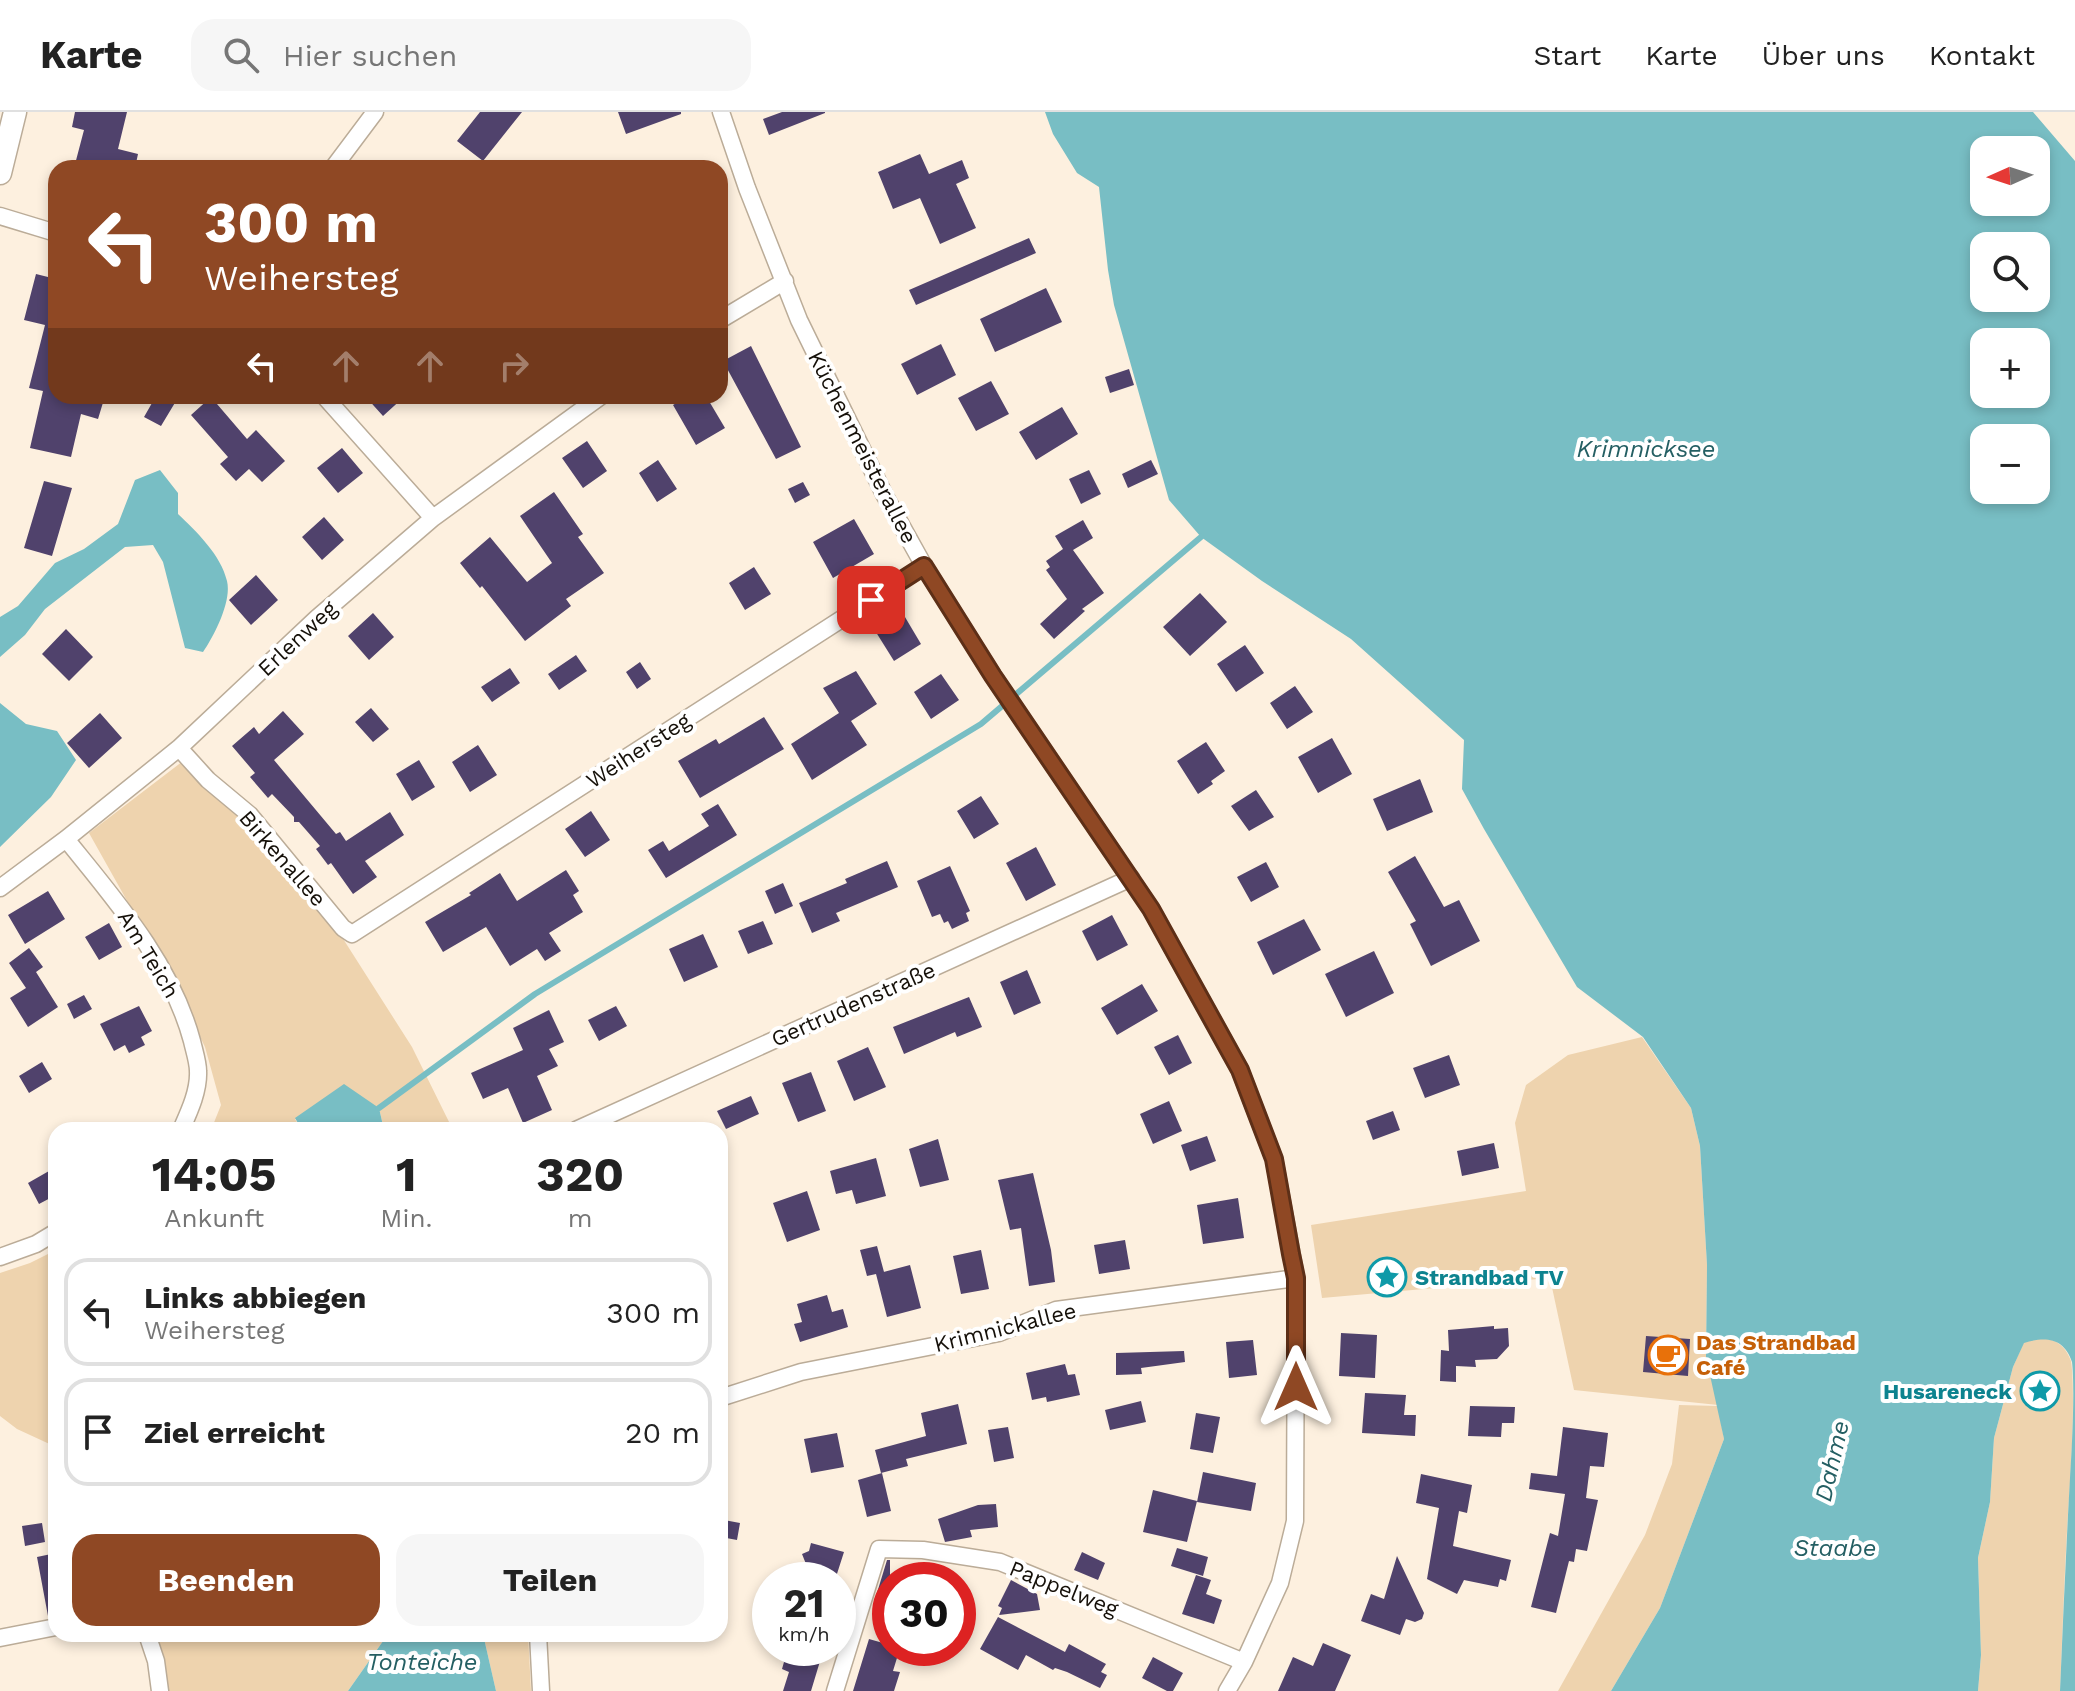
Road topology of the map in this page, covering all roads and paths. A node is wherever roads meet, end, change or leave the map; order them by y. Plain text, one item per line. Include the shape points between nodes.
1 (15, 112) edge
2 (375, 112) edge
3 (721, 112) edge
4 (339, 160) edge
5 (0, 173) edge
6 (0, 216) edge
7 (48, 231) edge
8 (785, 281) junction
9 (728, 315) edge
10 (331, 404) edge
11 (590, 404) edge
12 (433, 518) junction
13 (924, 566) junction
14 (179, 748) junction
15 (66, 839) junction
16 (1131, 878) junction
17 (0, 888) edge
18 (352, 934) joint
19 (185, 1122) edge
20 (594, 1122) edge
21 (48, 1237) edge
22 (0, 1257) edge
23 (1296, 1278) junction
24 (728, 1395) edge
25 (48, 1629) edge
26 (0, 1638) edge
27 (150, 1642) edge
28 (538, 1642) edge
29 (1244, 1662) junction
30 (160, 1691) edge
31 (541, 1691) edge
32 (835, 1691) edge
33 (1227, 1691) edge

1 - 5 street
2 - 4 street
3 - 8 street, Küchenmeisterallee
6 - 7 street
8 - 9 street
8 - 13 street, Küchenmeisterallee via 849,426
10 - 12 street
11 - 12 street, Erlenweg
12 - 14 street, Erlenweg
13 - 16 street, Küchenmeisterallee
13 - 18 street, Weihersteg
14 - 15 street, Erlenweg
14 - 18 street, Birkenallee via 250,815
15 - 17 street, Erlenweg
15 - 19 street, Am Teich via 152,952 186,1019 198,1071
16 - 20 street, Gertrudenstraße
16 - 23 street, Küchenmeisterallee via 1240,1070 1274,1159
21 - 22 street
23 - 24 street, Krimnickallee via 1056,1310 999,1333 801,1372
23 - 29 street, Küchenmeisterallee via 1295,1521 1280,1583
25 - 26 street
27 - 30 street
28 - 31 street
29 - 32 street, Pappelweg via 1000,1562 879,1549
29 - 33 street, Küchenmeisterallee

